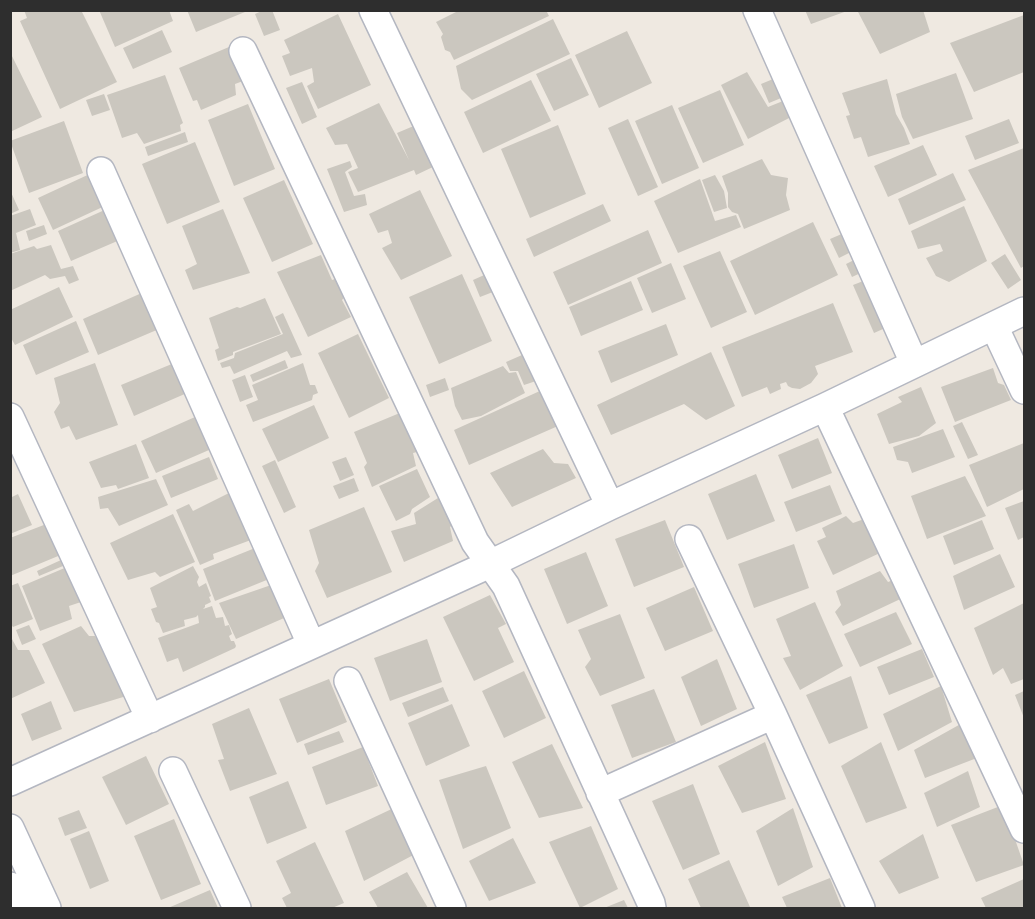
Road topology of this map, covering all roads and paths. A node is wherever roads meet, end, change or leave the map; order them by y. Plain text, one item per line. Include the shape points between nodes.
1 (373, 10) edge
2 (757, 10) edge
3 (243, 51) dead end
4 (101, 171) dead end
5 (1024, 311) edge
6 (994, 326) junction
7 (914, 363) junction
8 (1024, 390) edge
9 (825, 407) junction
10 (10, 417) edge
11 (610, 506) junction
12 (689, 540) dead end
13 (490, 564) junction
14 (311, 644) junction
15 (348, 681) dead end
16 (773, 715) junction
17 (150, 719) junction
18 (173, 771) dead end
19 (10, 782) edge
20 (600, 793) junction
21 (10, 828) edge
22 (1024, 829) edge
23 (10, 886) edge
24 (20, 909) edge
25 (47, 909) edge
26 (237, 909) edge
27 (453, 909) edge
28 (652, 909) edge
29 (861, 909) edge

1 - 11 street
2 - 7 street
3 - 13 street via 475,542
4 - 14 street
5 - 6 street
6 - 7 street
6 - 8 street
7 - 9 street
9 - 11 street
9 - 22 street
10 - 17 street
11 - 13 street
12 - 16 street
13 - 14 street
13 - 20 street via 506,586
14 - 17 street
15 - 27 street
16 - 20 street
16 - 29 street
17 - 19 street
18 - 26 street
20 - 28 street
21 - 25 street
23 - 24 street

